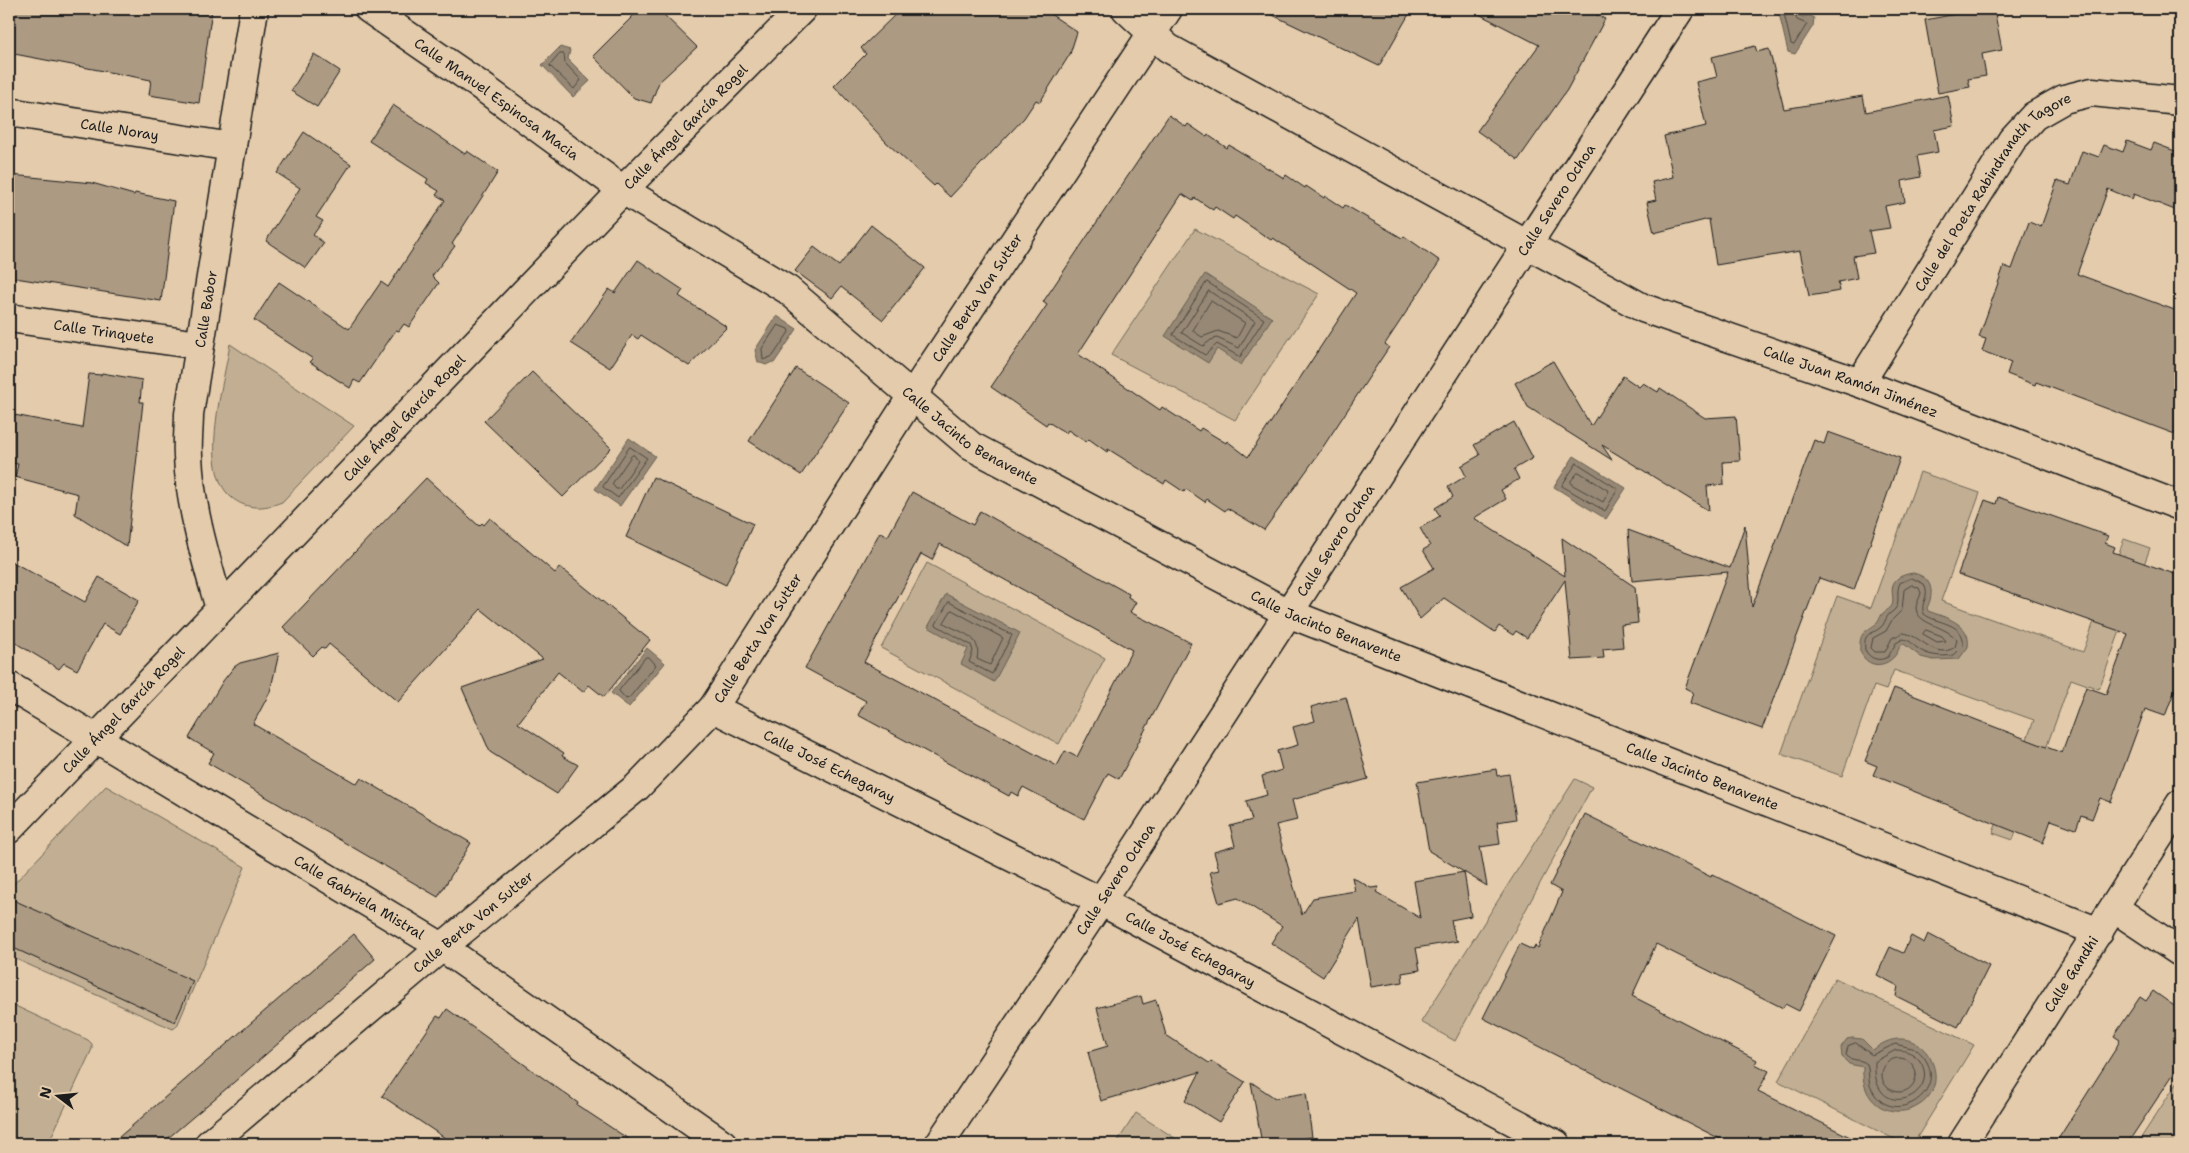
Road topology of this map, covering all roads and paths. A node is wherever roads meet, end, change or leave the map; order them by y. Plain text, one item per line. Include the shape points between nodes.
1 (254, 9) edge
2 (369, 9) edge
3 (802, 9) edge
4 (1126, 9) edge
5 (1168, 9) edge
6 (1680, 9) edge
7 (1152, 33) junction
8 (2180, 101) edge
9 (9, 112) edge
10 (232, 147) junction
11 (623, 190) junction
12 (1527, 244) junction
13 (9, 318) edge
14 (199, 345) junction
15 (1860, 383) junction
16 (912, 396) junction
17 (2180, 506) edge
18 (220, 609) junction
19 (1288, 613) junction
20 (9, 686) edge
21 (713, 708) junction
22 (97, 738) junction
23 (2180, 804) edge
24 (9, 829) edge
25 (1100, 901) junction
26 (2114, 908) junction
27 (2099, 932) junction
28 (442, 948) junction
29 (2180, 952) edge
30 (209, 1144) edge
31 (723, 1144) edge
32 (939, 1144) edge
33 (1556, 1144) edge
34 (1962, 1144) edge

1 - 10 street, Calle Babor
2 - 11 street, Calle Manuel Espinosa Macia
3 - 11 street, Calle Ángel García Rogel
4 - 7 street, Calle Juan Ramón Jiménez
5 - 7 street, Calle Berta Von Sutter
6 - 12 street, Calle Severo Ochoa
7 - 12 street, Calle Juan Ramón Jiménez via 1168,48
7 - 16 street, Calle Berta Von Sutter
8 - 15 street, Calle del Poeta Rabindranath Tagore via 2092,92 2064,99 2034,116 2012,140
9 - 10 street, Calle Noray
10 - 14 street, Calle Babor
11 - 16 street, Calle Jacinto Benavente via 788,290
11 - 18 street, Calle Ángel García Rogel
12 - 15 street, Calle Juan Ramón Jiménez via 1643,308
12 - 19 street, Calle Severo Ochoa
13 - 14 street, Calle Trinquete
14 - 18 street, Calle Babor via 189,414 188,456 201,538
15 - 17 street, Calle Juan Ramón Jiménez
16 - 19 street, Calle Jacinto Benavente via 971,446
16 - 21 street, Calle Berta Von Sutter
18 - 22 street, Calle Ángel García Rogel
19 - 25 street, Calle Severo Ochoa
19 - 27 street, Calle Jacinto Benavente
20 - 22 street, Calle Gabriela Mistral
21 - 25 street, Calle José Echegaray
21 - 28 street, Calle Berta Von Sutter via 637,787
22 - 24 street, Calle Ángel García Rogel
22 - 28 street, Calle Gabriela Mistral
23 - 26 street, Calle Gandhi
25 - 32 street, Calle Severo Ochoa
25 - 33 street, Calle José Echegaray
26 - 27 street, Calle Gandhi
26 - 29 street
27 - 34 street, Calle Gandhi
28 - 30 street, Calle Berta Von Sutter
28 - 31 street, Calle Gabriela Mistral

